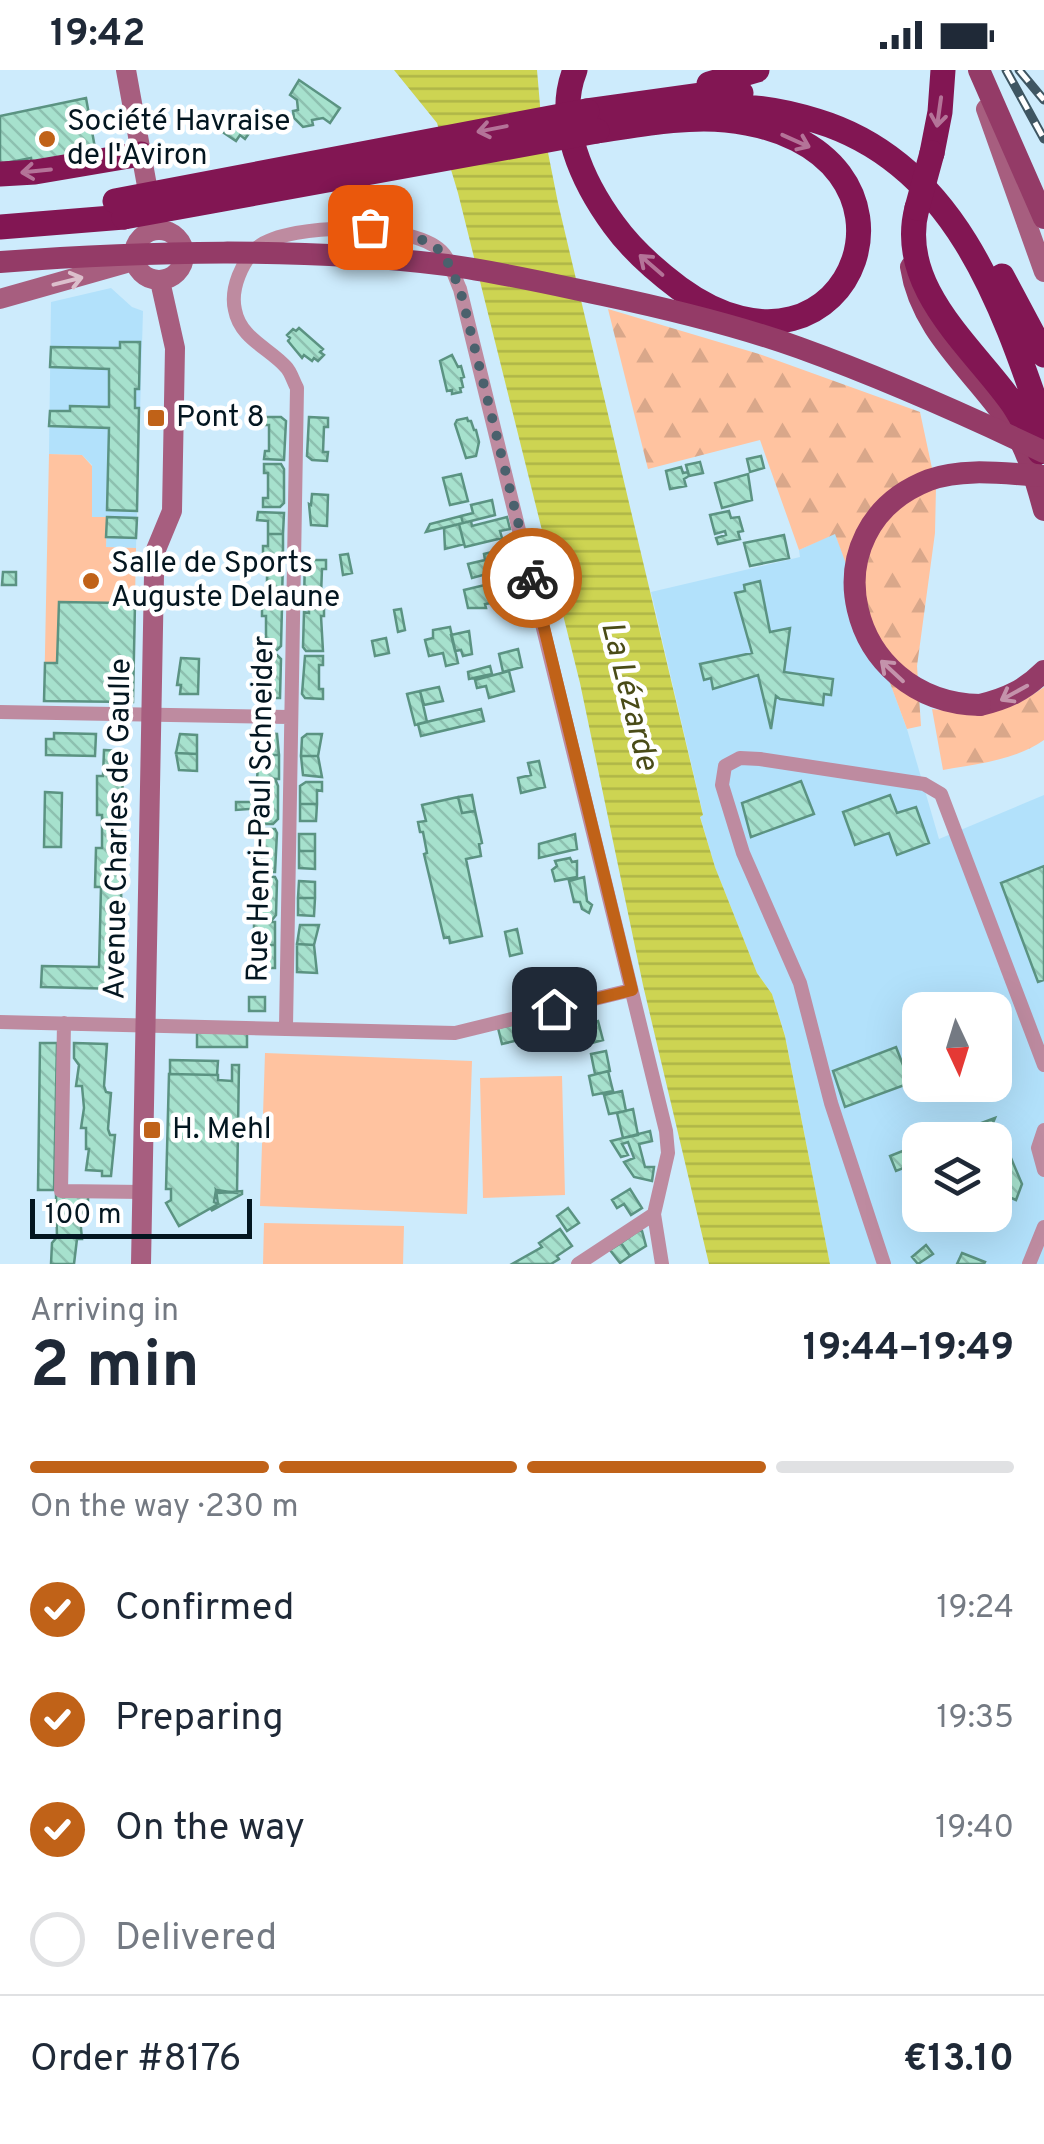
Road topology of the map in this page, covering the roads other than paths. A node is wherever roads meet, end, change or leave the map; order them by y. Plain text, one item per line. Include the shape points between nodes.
1 (126, 70) edge
2 (575, 70) edge
3 (757, 70) edge
4 (943, 70) edge
5 (976, 70) edge
6 (592, 121) junction
7 (141, 154) junction
8 (0, 174) edge
9 (120, 209) junction
10 (0, 216) edge
11 (915, 216) junction
12 (1044, 218) edge
13 (0, 227) edge
14 (155, 230) junction
15 (134, 261) junction
16 (0, 262) edge
17 (1044, 272) edge
18 (160, 280) junction
19 (0, 299) edge
20 (1044, 354) edge
21 (1044, 426) edge
22 (1044, 452) edge
23 (1044, 461) edge
24 (1044, 476) edge
25 (1044, 510) edge
26 (1044, 671) edge
27 (0, 712) edge
28 (151, 714) junction
29 (290, 717) junction
30 (632, 990) junction
31 (0, 1022) edge
32 (64, 1023) junction
33 (145, 1025) junction
34 (286, 1027) junction
35 (1044, 1066) edge
36 (1044, 1130) edge
37 (1044, 1170) edge
38 (143, 1192) junction
39 (654, 1214) junction
40 (1044, 1227) edge
41 (141, 1264) edge
42 (578, 1264) edge
43 (662, 1264) edge
44 (884, 1264) edge
45 (1029, 1264) edge

1 - 7 street
6 -> 2 highway via 721,120 804,144 831,162 854,199 859,238 850,271 815,310 780,322 731,318 684,291 627,242 594,194 570,127
3 - 6 highway
4 -> 11 highway, bridge
5 - 12 main road
5 - 17 street
6 - 9 highway, bridge
6 - 20 highway via 708,94 747,93 793,101 868,128 923,166 950,195
6 - 21 highway via 743,106 784,111 831,126 896,160 942,206 971,248
7 -> 8 highway
7 - 14 street
9 - 10 highway
9 - 13 highway
11 - 23 highway via 919,267 930,293 1011,402
11 - 25 main road via 910,263 919,303 1016,432
14 - 15 street via 138,241
14 - 18 street via 175,236 185,256 180,270
15 - 18 street via 141,273
19 -> 15 street
16 - 22 main road, bridge via 361,257 516,276 670,309 798,347
18 - 28 street, Avenue Charles de Gaulle via 174,348 172,511 155,552
26 -> 24 main road, bridge via 1002,700 956,705 934,699 882,664 854,598 856,563 886,508 932,479
27 - 28 street
28 - 29 street
28 - 33 street, Avenue Charles de Gaulle
29 - 30 street, Rue Henri-Paul Schneider via 296,388 287,368 240,325 234,292 242,267 260,245 301,233 370,227 419,238 443,252 465,308
29 - 34 street, Rue Henri-Paul Schneider
30 - 34 street via 455,1032
30 - 39 street, Rue Henri-Paul Schneider via 666,1131 668,1153
31 - 32 street
32 - 33 street
32 - 38 street via 61,1191
33 - 34 street
33 - 38 street, Avenue Charles de Gaulle
35 - 44 street via 940,794 924,784 753,759 725,766 722,785 742,853 800,983
36 - 37 street via 1038,1148
38 - 41 street, Avenue Charles de Gaulle
39 - 42 street
39 - 43 street
40 - 45 street

